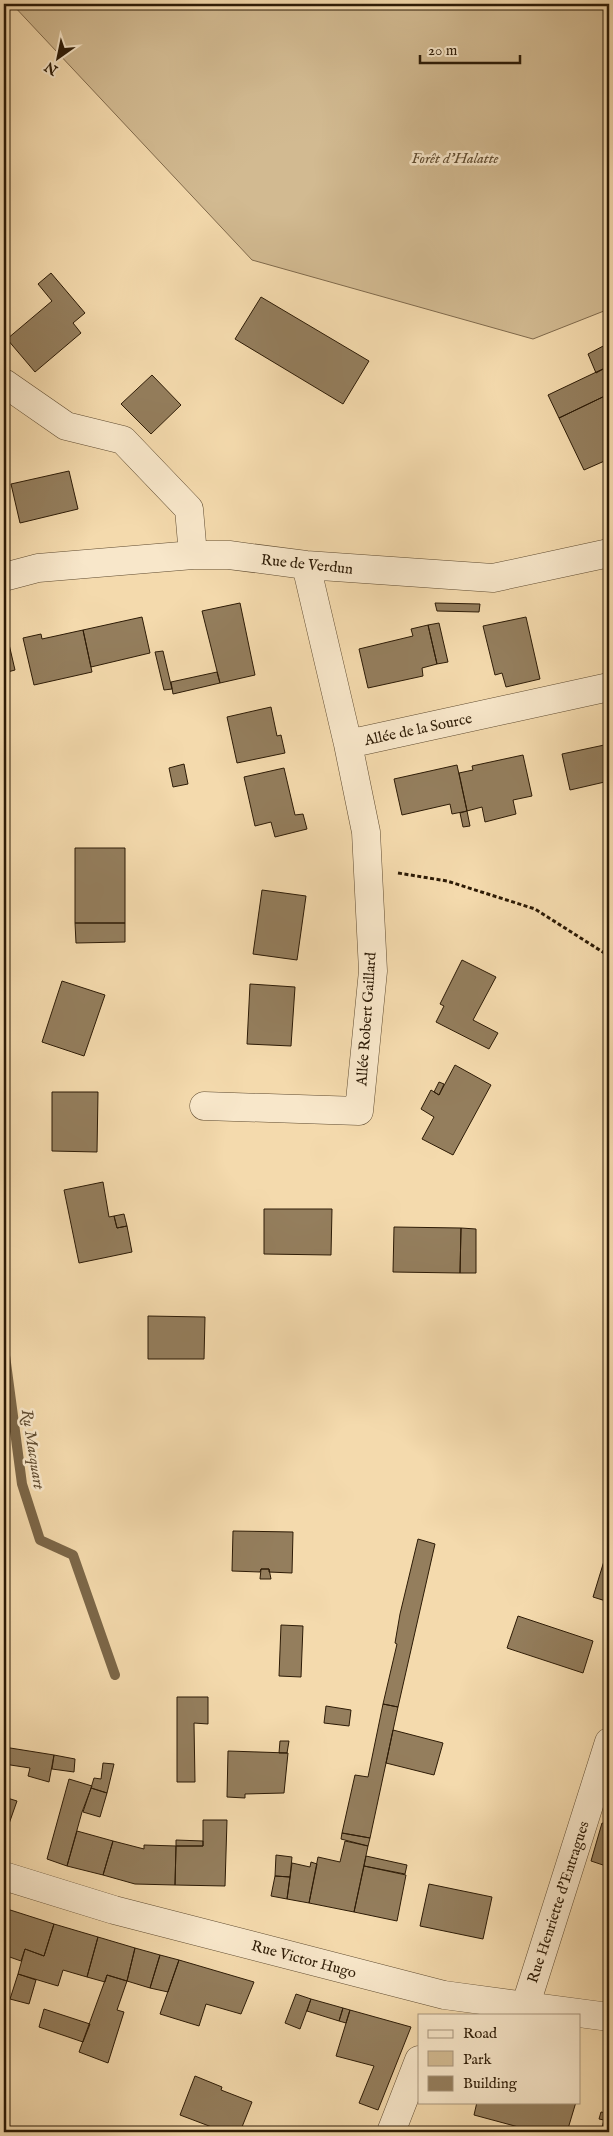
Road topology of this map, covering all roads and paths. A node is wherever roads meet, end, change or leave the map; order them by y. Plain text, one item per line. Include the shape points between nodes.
1 (4, 384) edge
2 (609, 553) edge
3 (193, 556) junction
4 (306, 565) junction
5 (4, 577) edge
6 (609, 688) edge
7 (348, 744) junction
8 (368, 869) junction
9 (609, 956) edge
10 (204, 1106) dead end
11 (609, 1742) edge
12 (4, 1876) edge
13 (526, 2004) junction
14 (440, 2005) edge
15 (609, 2017) edge
16 (418, 2063) edge
17 (391, 2132) edge

1 - 3 street via 66,426 123,440 189,509
2 - 4 street, Rue de Verdun via 493,578
3 - 4 street, Rue de Verdun via 229,555
3 - 5 street, Rue de Verdun via 38,568
4 - 7 street, Allée de la Source
6 - 7 street, Allée de la Source
7 - 8 street, Allée Robert Gaillard via 366,832
8 - 9 path via 447,881 536,909
8 - 10 street, Allée Robert Gaillard via 373,971 359,1111
11 - 13 street, Rue Henriette d'Entragues
12 - 14 street, Rue Victor Hugo
13 - 14 street, Rue Victor Hugo
13 - 15 street, Rue Victor Hugo
16 - 17 street

